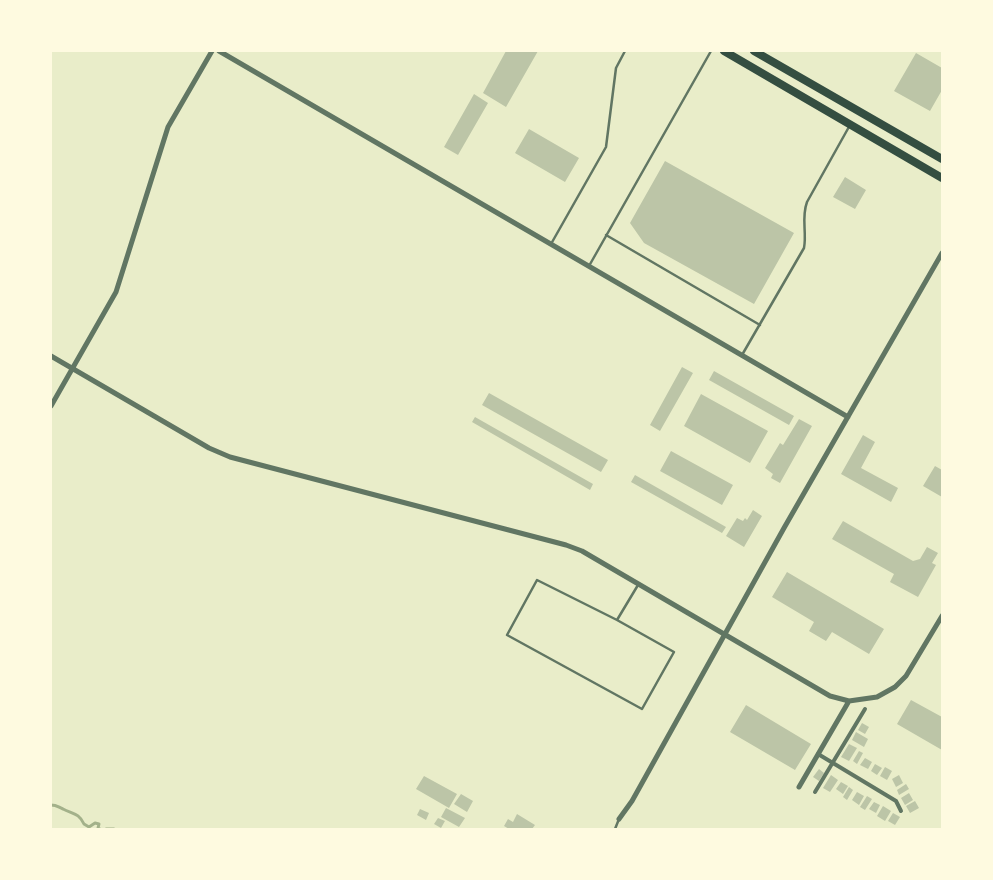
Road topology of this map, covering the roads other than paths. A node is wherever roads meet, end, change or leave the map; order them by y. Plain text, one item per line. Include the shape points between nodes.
1 (212, 51) edge
2 (219, 51) edge
3 (625, 51) edge
4 (711, 51) edge
5 (724, 51) edge
6 (754, 51) edge
7 (851, 124) junction
8 (942, 159) edge
9 (942, 178) edge
10 (606, 235) junction
11 (551, 244) junction
12 (942, 253) edge
13 (589, 266) junction
14 (760, 325) junction
15 (742, 355) junction
16 (51, 356) edge
17 (73, 368) junction
18 (51, 406) edge
19 (848, 417) junction
20 (639, 584) junction
21 (942, 616) edge
22 (617, 620) junction
23 (725, 634) junction
24 (849, 701) junction
25 (865, 709) dead end
26 (818, 754) junction
27 (832, 763) junction
28 (799, 786) dead end
29 (815, 792) dead end
30 (901, 811) dead end
31 (618, 819) joint
32 (615, 829) edge

1 - 17 street via 168,127 116,292
2 - 11 street
3 - 11 lane via 616,68 606,147
4 - 10 lane
5 - 7 main road
6 - 8 main road
7 - 9 main road
7 - 14 lane via 803,212 804,248
10 - 13 lane
10 - 14 lane
11 - 13 street
12 - 19 street
13 - 15 street
14 - 15 lane
15 - 19 street
16 - 17 street
17 - 18 street
17 - 20 street via 209,448 230,457 566,545
19 - 23 street
20 - 22 lane
20 - 23 street
21 - 24 street via 906,676 895,687 877,697
22 - 22 lane via 674,652 642,709 507,635 537,580
23 - 24 street via 830,696
23 - 31 street via 632,801
24 - 26 street
25 - 27 street
26 - 27 street
26 - 28 street
27 - 29 street
27 - 30 street via 896,801
31 - 32 lane

